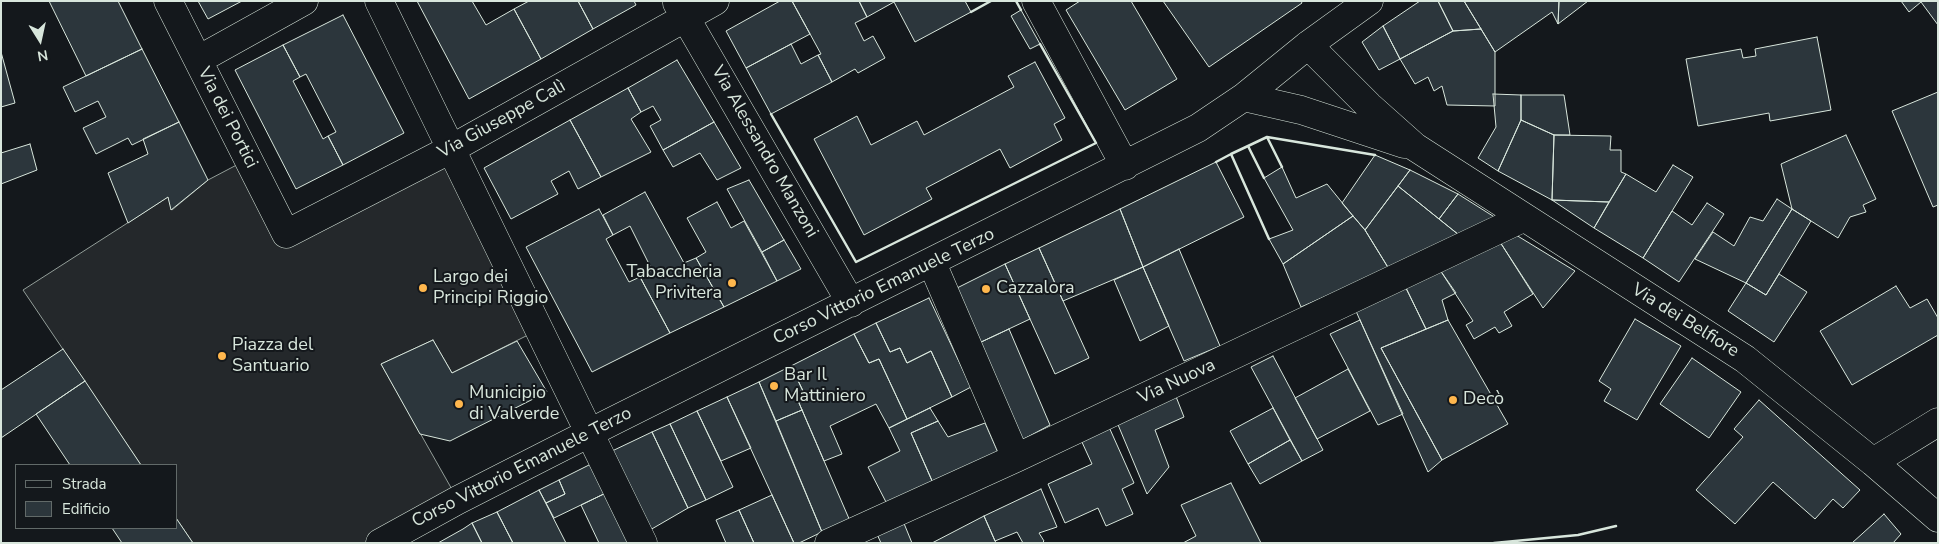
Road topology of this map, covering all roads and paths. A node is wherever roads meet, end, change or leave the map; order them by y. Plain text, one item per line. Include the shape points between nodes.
1 (168, 1) edge
2 (304, 1) edge
3 (379, 1) edge
4 (715, 1) edge
5 (1036, 1) edge
6 (1369, 1) edge
7 (681, 9) edge
8 (1308, 44) junction
9 (198, 60) junction
10 (1244, 97) junction
11 (1415, 147) junction
12 (451, 149) junction
13 (1125, 166) junction
14 (1523, 218) junction
15 (286, 234) joint
16 (932, 263) junction
17 (851, 303) junction
18 (1938, 422) edge
19 (591, 433) junction
20 (1016, 458) junction
21 (1873, 462) junction
22 (1938, 518) edge
23 (380, 543) edge
24 (643, 543) edge
25 (829, 543) edge

1 - 9 street, Via dei Portici
2 - 9 street
3 - 12 street
4 - 7 street, Via Giuseppe Calì
5 - 13 street
6 - 8 street, Corso Vittorio Emanuele Terzo
7 - 12 street, Via Giuseppe Calì
7 - 17 street, Via Alessandro Manzoni
8 - 10 street, Corso Vittorio Emanuele Terzo
8 - 11 street
9 - 15 street, Via dei Portici
10 - 11 street via 1302,110
10 - 13 street, Corso Vittorio Emanuele Terzo via 1198,128
11 - 14 street, Via dei Belfiore
12 - 15 street, Via Giuseppe Calì
12 - 19 street
13 - 16 street, Corso Vittorio Emanuele Terzo
14 - 20 street, Via Nuova
14 - 21 street, Via dei Belfiore via 1744,359
16 - 17 street, Corso Vittorio Emanuele Terzo
16 - 20 street
17 - 19 street, Corso Vittorio Emanuele Terzo
18 - 21 street
19 - 23 street, Corso Vittorio Emanuele Terzo
19 - 24 street
20 - 25 street, Via Nuova
21 - 22 street, Via dei Belfiore

